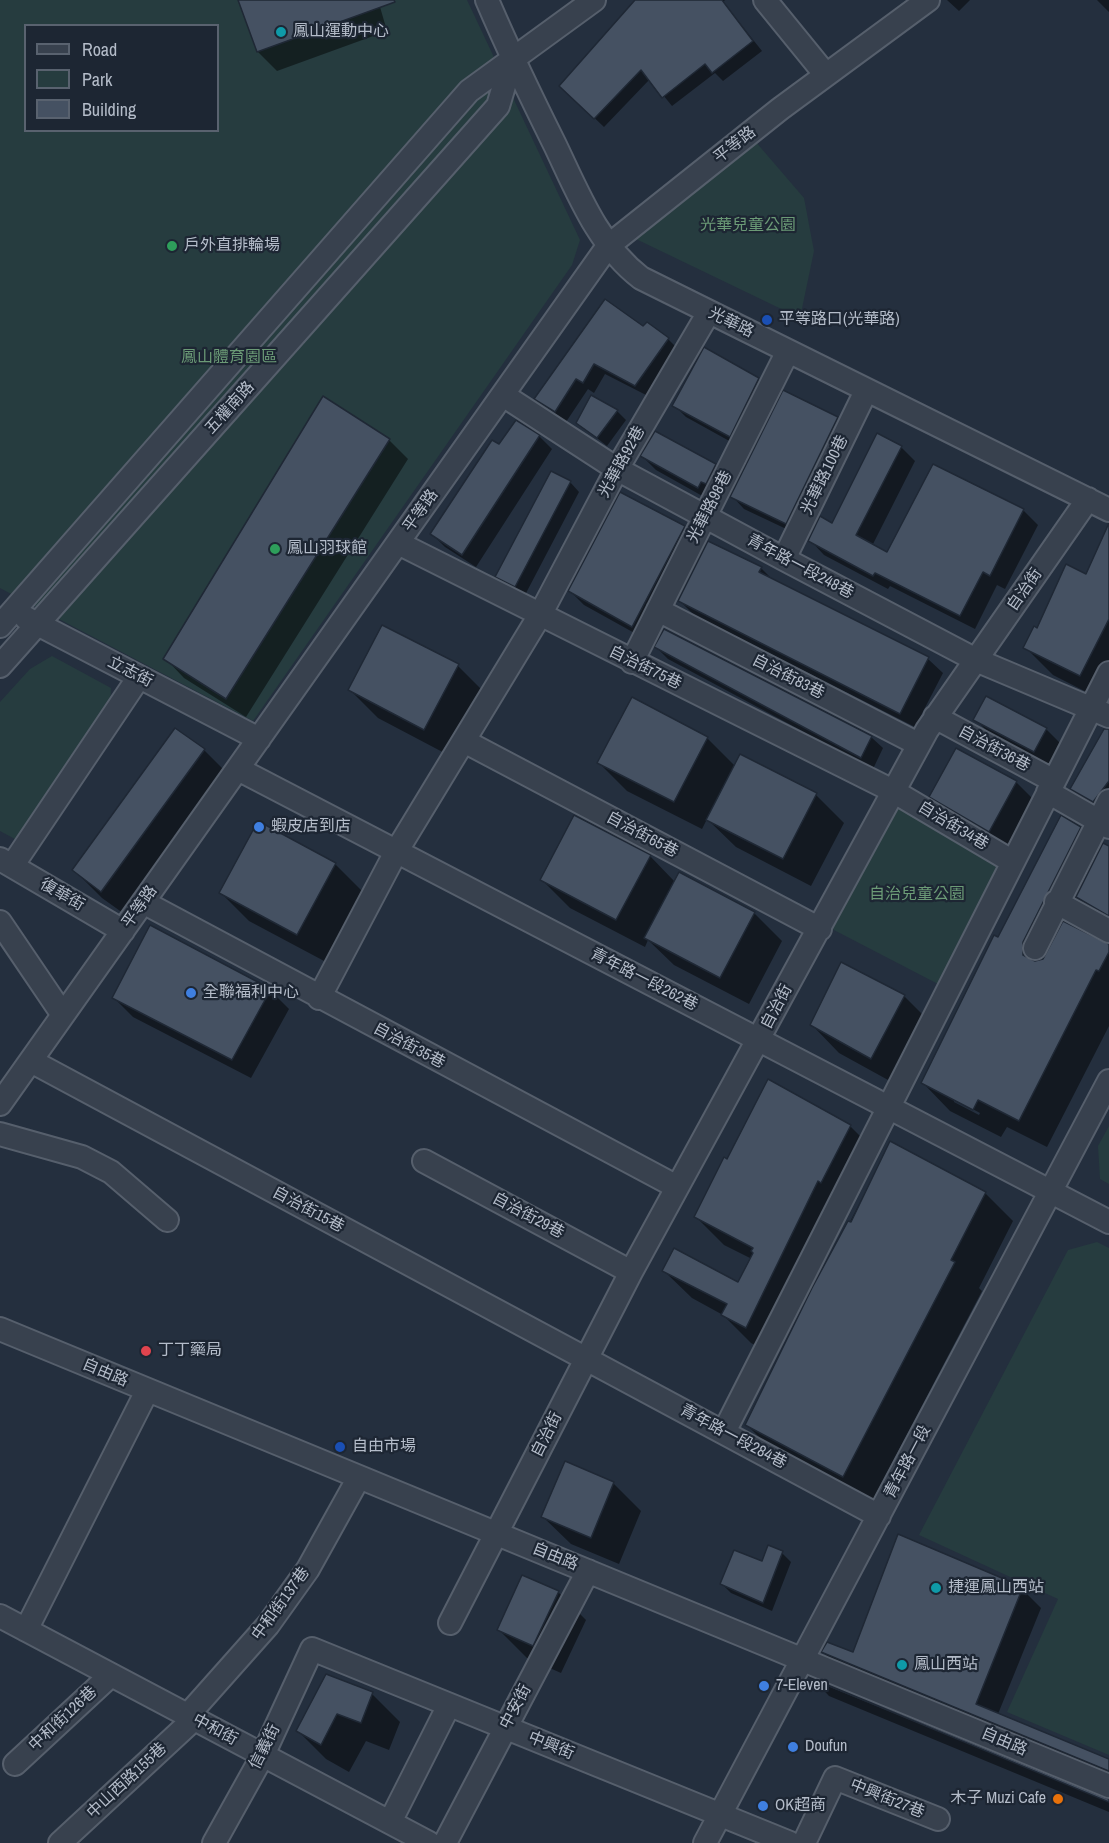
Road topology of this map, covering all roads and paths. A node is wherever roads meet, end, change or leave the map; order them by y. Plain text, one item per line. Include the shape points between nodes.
1 (487, 0) edge
2 (594, 0) edge
3 (765, 0) edge
4 (924, 1) edge
5 (512, 59) junction
6 (826, 75) junction
7 (608, 246) junction
8 (709, 312) junction
9 (788, 351) junction
10 (866, 391) junction
11 (503, 395) junction
12 (617, 469) junction
13 (1088, 499) junction
14 (1109, 510) edge
15 (705, 517) junction
16 (398, 543) junction
17 (784, 559) junction
18 (658, 610) junction
19 (4, 614) edge
20 (540, 615) junction
21 (38, 624) junction
22 (976, 660) junction
23 (632, 662) junction
24 (0, 666) edge
25 (1109, 672) edge
26 (140, 676) junction
27 (1099, 711) edge
28 (935, 717) junction
29 (259, 739) junction
30 (464, 741) junction
31 (918, 744) junction
32 (238, 769) junction
33 (1051, 786) junction
34 (893, 791) junction
35 (1109, 801) edge
36 (1103, 824) edge
37 (396, 852) junction
38 (1013, 862) junction
39 (6, 863) edge
40 (143, 902) junction
41 (1056, 902) junction
42 (0, 922) edge
43 (820, 929) junction
44 (123, 931) junction
45 (1109, 932) edge
46 (1035, 948) dead end
47 (319, 998) junction
48 (63, 1015) junction
49 (760, 1039) junction
50 (31, 1061) junction
51 (1109, 1081) edge
52 (0, 1104) edge
53 (888, 1107) junction
54 (0, 1134) edge
55 (424, 1161) dead end
56 (677, 1187) junction
57 (1050, 1192) junction
58 (167, 1220) dead end
59 (1109, 1222) edge
60 (631, 1272) junction
61 (0, 1329) edge
62 (586, 1358) junction
63 (147, 1391) junction
64 (724, 1432) junction
65 (358, 1479) junction
66 (879, 1516) junction
67 (497, 1534) junction
68 (588, 1571) junction
69 (0, 1616) edge
70 (450, 1623) dead end
71 (26, 1630) junction
72 (312, 1649) joint
73 (803, 1658) junction
74 (111, 1675) junction
75 (449, 1705) junction
76 (191, 1717) junction
77 (506, 1728) junction
78 (263, 1755) junction
79 (15, 1764) dead end
80 (1109, 1786) edge
81 (720, 1815) junction
82 (938, 1819) dead end
83 (390, 1822) junction
84 (60, 1843) edge
85 (214, 1843) edge
86 (429, 1843) edge
87 (445, 1843) edge
88 (705, 1843) edge
89 (790, 1843) edge
90 (804, 1843) edge

1 - 5 street, 光華路
2 - 5 street, 五權南路
3 - 6 street
4 - 6 street, 平等路
5 - 7 street, 光華路 via 584,206
5 - 19 street, 五權南路 via 469,91
5 - 21 street, 五權南路 via 498,106
6 - 7 street, 平等路
7 - 8 street, 光華路 via 641,278
7 - 11 street, 平等路
8 - 9 street, 光華路
8 - 12 street, 光華路92巷
9 - 10 street, 光華路
9 - 15 street, 光華路98巷
10 - 13 street, 光華路
10 - 17 street, 光華路100巷
11 - 12 street, 青年路一段248巷
11 - 16 street, 平等路
12 - 15 street, 青年路一段248巷
12 - 20 street, 光華路92巷
13 - 14 street, 光華路
13 - 22 street, 自治街
15 - 17 street, 青年路一段248巷
15 - 18 street, 光華路98巷
16 - 20 street, 自治街75巷
16 - 29 street, 平等路
17 - 22 street, 青年路一段248巷
18 - 23 street, 光華路98巷
18 - 31 street, 自治街83巷
19 - 21 street, 立志街
20 - 23 street, 自治街75巷
20 - 30 street, 光華路92巷
21 - 24 street, 五權南路
21 - 26 street, 立志街
22 - 27 street, 青年路一段248巷
22 - 28 street, 自治街
23 - 34 street, 自治街75巷
25 - 27 street
26 - 29 street, 立志街
26 - 39 street
27 - 33 street
28 - 31 street, 自治街
28 - 33 street, 自治街36巷
29 - 32 street, 平等路
30 - 37 street, 光華路92巷
30 - 43 street, 自治街65巷
31 - 34 street, 自治街
32 - 37 street, 青年路一段262巷
32 - 40 street, 平等路
33 - 36 street, 自治街36巷
33 - 38 street
34 - 38 street, 自治街34巷
34 - 43 street, 自治街
35 - 36 street
36 - 41 street
37 - 47 street, 光華路92巷
37 - 49 street, 青年路一段262巷
38 - 53 street
39 - 44 street, 復華街
40 - 44 street, 平等路
40 - 47 street, 自治街35巷
41 - 45 street
41 - 46 street
42 - 48 street
43 - 49 street, 自治街
44 - 48 street, 平等路
47 - 56 street, 自治街35巷
48 - 50 street, 平等路
49 - 53 street, 青年路一段262巷
49 - 56 street, 自治街
50 - 52 street, 平等路
50 - 62 street, 自治街15巷
51 - 57 street, 青年路一段
53 - 57 street, 青年路一段262巷
53 - 64 street
54 - 58 street via 82,1157 111,1172
55 - 60 street, 自治街29巷
56 - 60 street, 自治街
57 - 59 street, 青年路一段262巷
57 - 66 street, 青年路一段
60 - 62 street, 自治街
61 - 63 street, 自由路
62 - 64 street, 青年路一段284巷
62 - 67 street, 自治街
63 - 65 street, 自由路
63 - 71 street
64 - 66 street, 青年路一段284巷
65 - 67 street, 自由路
65 - 76 street, 中和街137巷 via 308,1569 268,1625
66 - 73 street, 青年路一段
67 - 68 street, 自由路
67 - 70 street, 自治街
68 - 73 street, 自由路
68 - 77 street, 中安街
69 - 71 street, 中和街
71 - 74 street, 中和街
72 - 75 street, 中興街
72 - 78 street, 信義街
73 - 80 street, 自由路
73 - 81 street, 青年路一段
74 - 76 street, 中和街
74 - 79 street, 中和街126巷
75 - 77 street, 中興街
75 - 83 street
76 - 78 street, 中和街
76 - 84 street, 中山西路155巷
77 - 81 street, 中興街
77 - 87 street, 中安街
78 - 83 street, 中和街
78 - 85 street, 信義街
81 - 88 street, 青年路一段
81 - 89 street, 中興街
82 - 90 street, 中興街27巷 via 835,1779
83 - 86 street, 中和街

